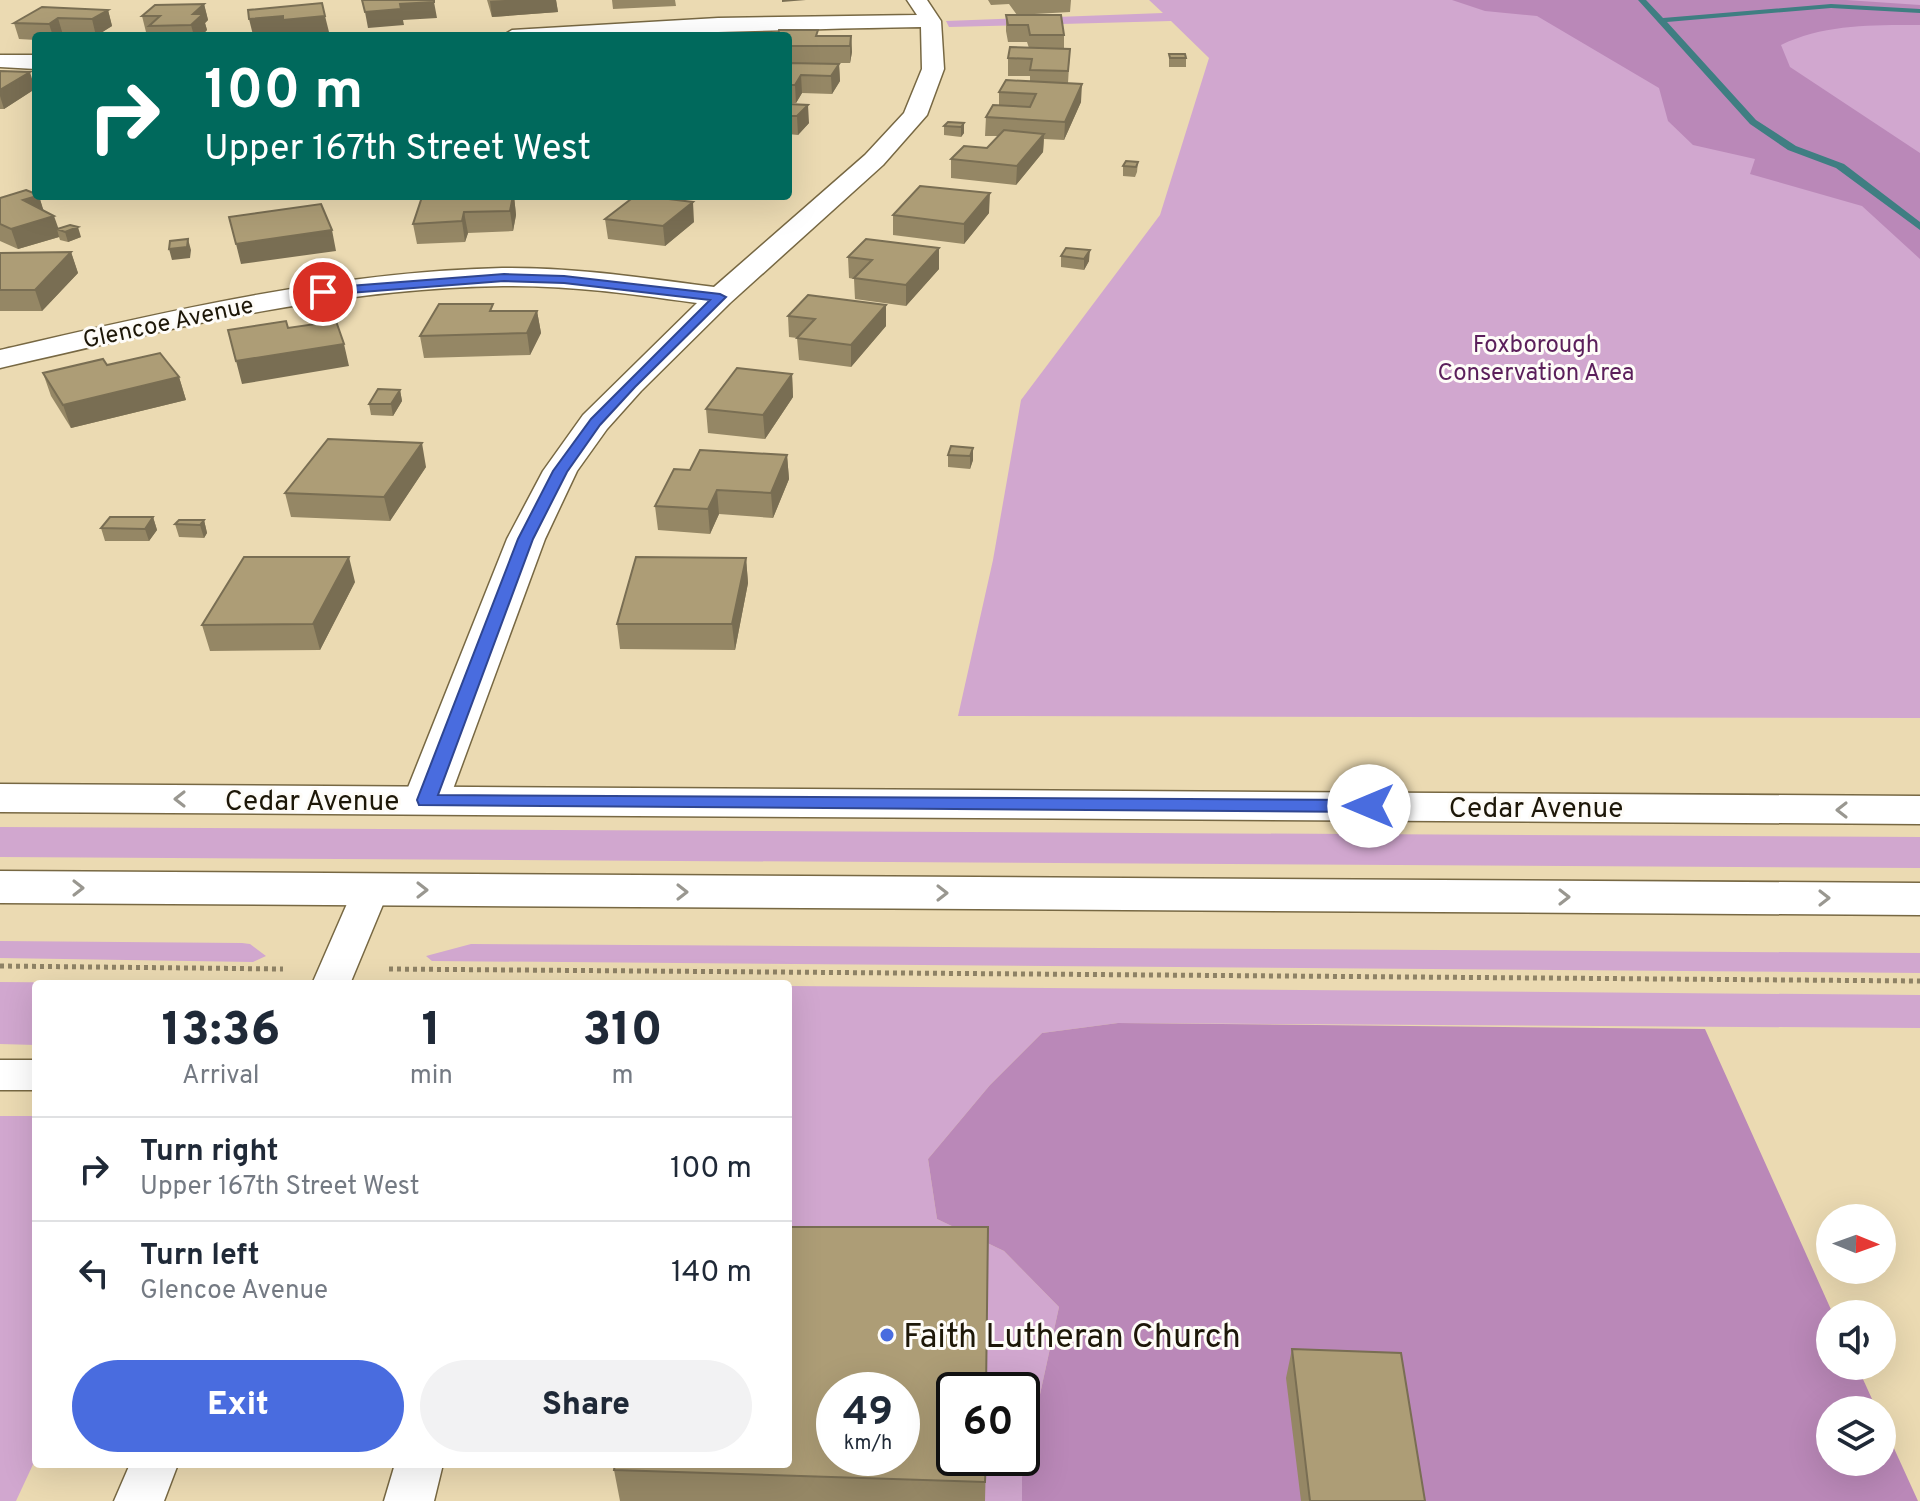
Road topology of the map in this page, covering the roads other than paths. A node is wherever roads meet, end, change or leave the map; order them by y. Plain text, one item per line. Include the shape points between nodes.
1 (924, 10) edge
2 (581, 32) edge
3 (0, 61) edge
4 (32, 62) edge
5 (720, 297) junction
6 (0, 359) edge
7 (0, 798) edge
8 (426, 800) junction
9 (1920, 810) edge
10 (0, 887) edge
11 (371, 890) junction
12 (1920, 899) edge
13 (334, 976) edge
14 (0, 1075) edge
15 (32, 1075) edge
16 (152, 1468) edge
17 (418, 1468) edge
18 (139, 1501) edge
19 (409, 1501) edge

1 - 2 street
1 - 5 street via 933,69 915,115 874,160
3 - 4 street
5 - 6 street, Glencoe Avenue via 564,279 349,287 189,315
5 - 8 street via 595,422 560,471 526,539
8 -> 7 street, Cedar Avenue
9 -> 8 street, Cedar Avenue
10 -> 11 street
11 -> 12 street
11 - 13 lane
14 - 15 lane
16 - 18 lane
17 - 19 lane

